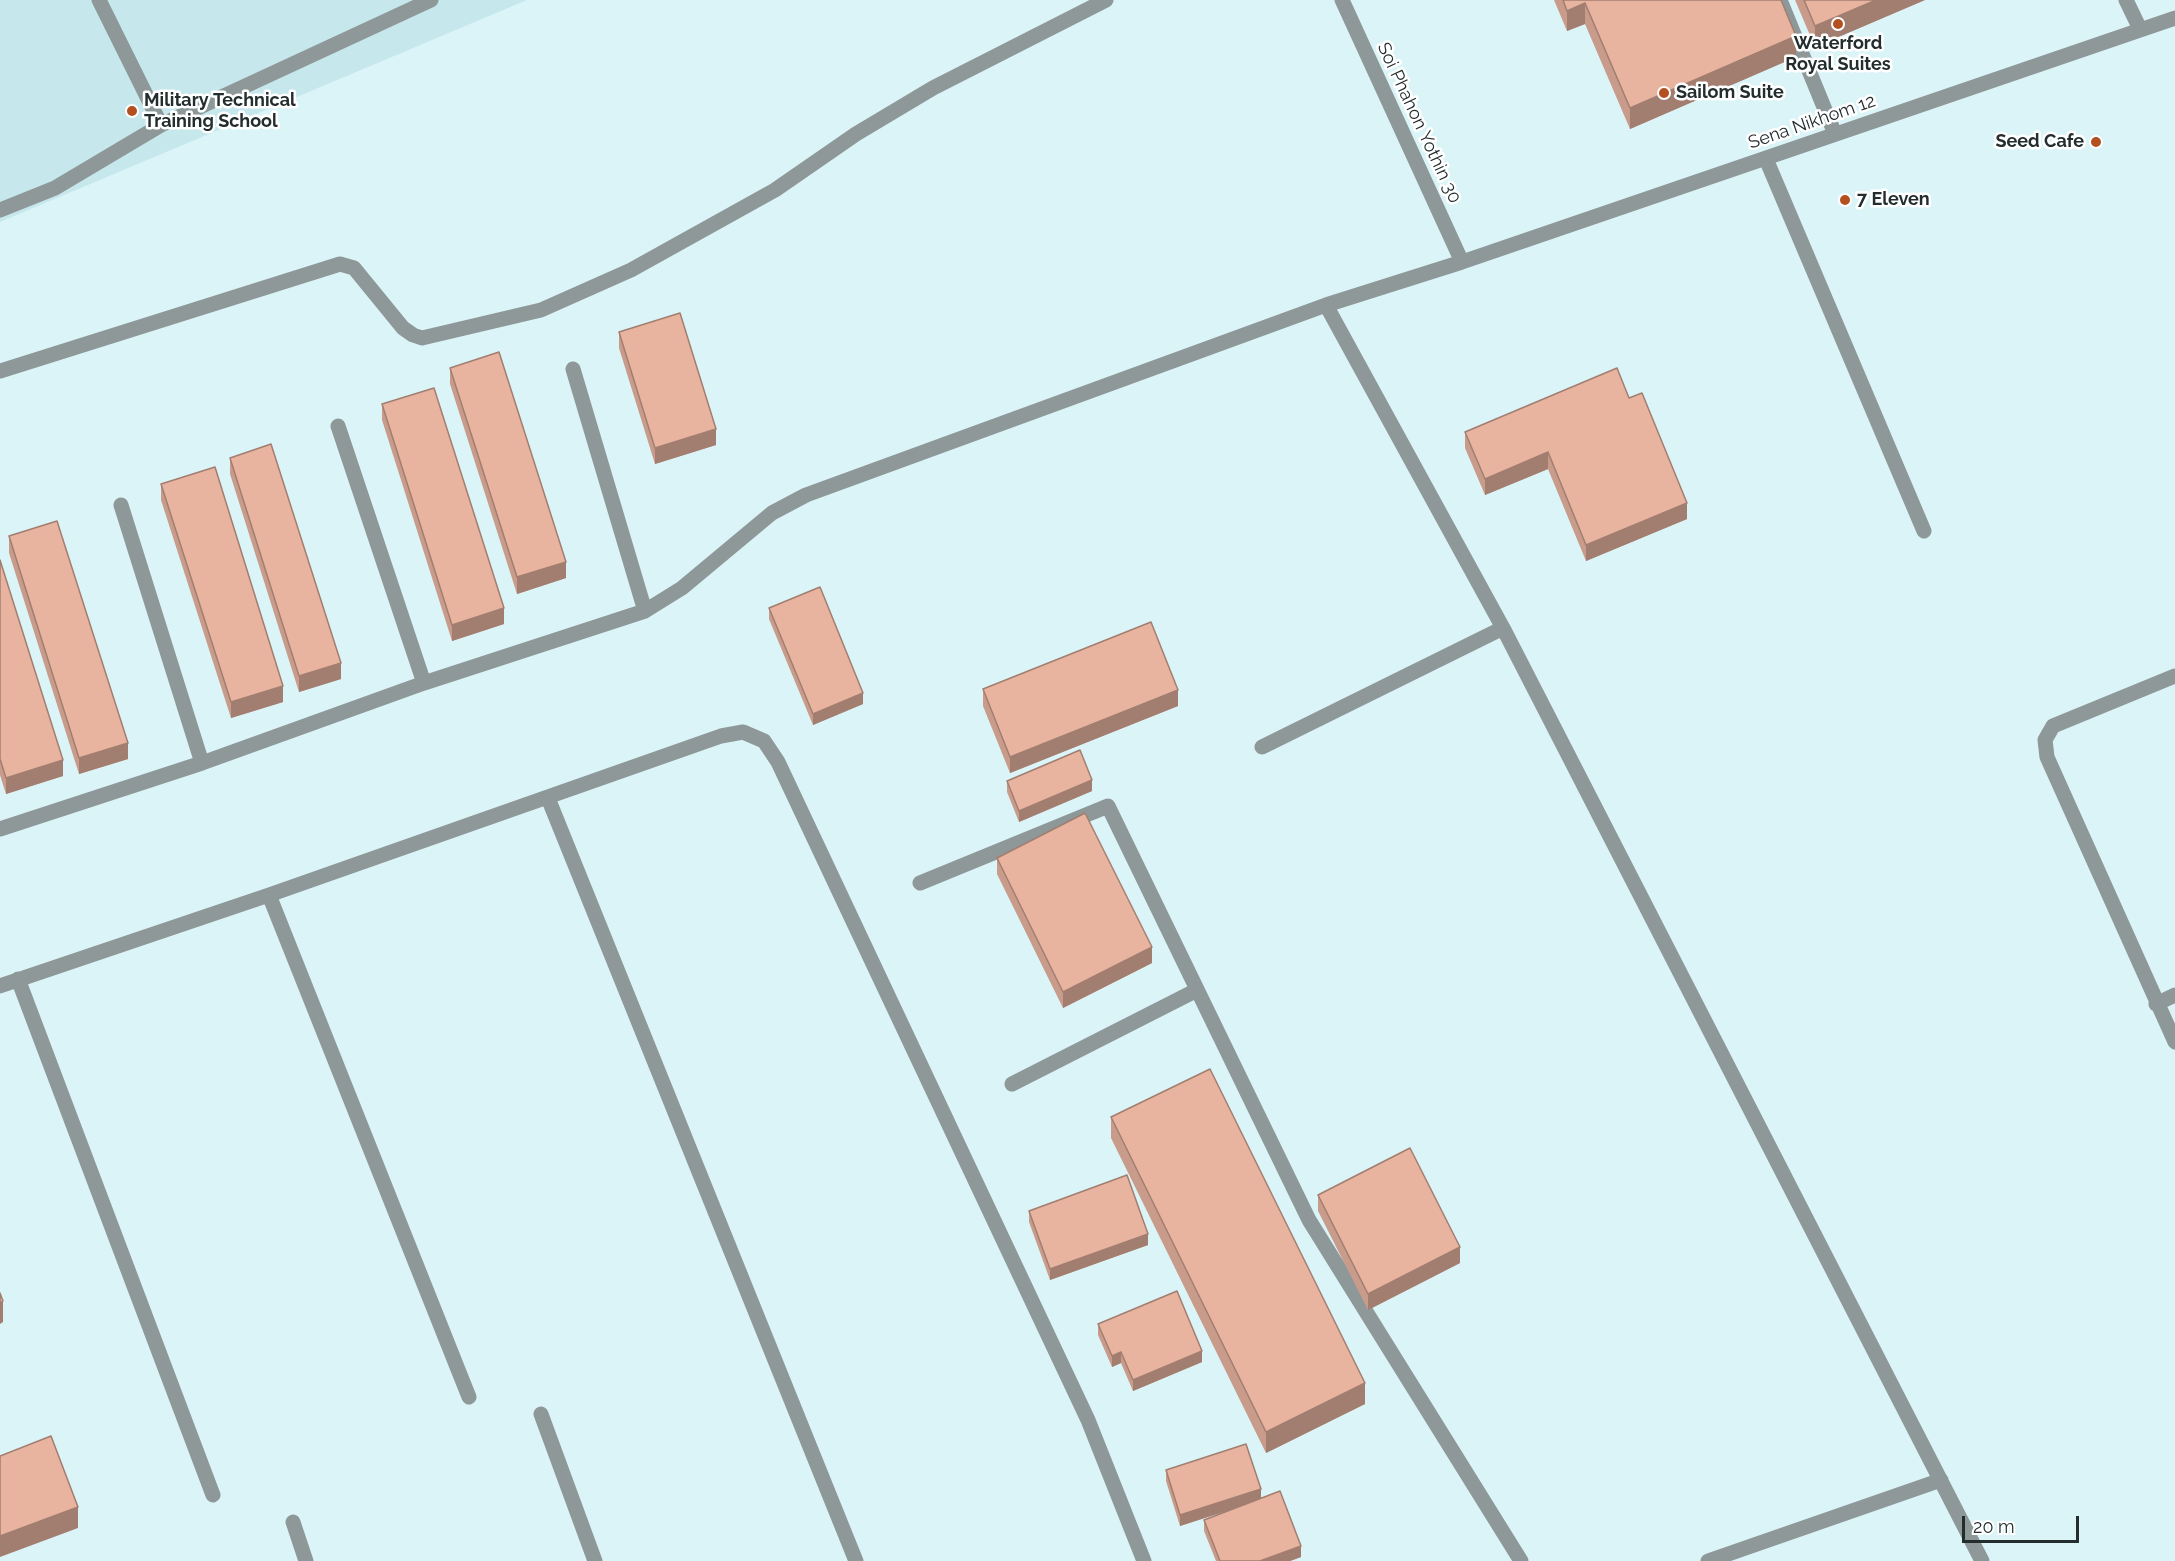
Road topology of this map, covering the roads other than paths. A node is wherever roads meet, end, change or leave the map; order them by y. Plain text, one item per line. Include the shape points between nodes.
1 (99, 0) edge
2 (431, 0) edge
3 (1106, 0) edge
4 (1342, 0) edge
5 (1780, 0) edge
6 (2126, 0) edge
7 (2175, 18) edge
8 (2140, 29) junction
9 (161, 125) junction
10 (1835, 134) junction
11 (1766, 159) junction
12 (1, 208) edge
13 (1462, 262) junction
14 (1326, 305) junction
15 (573, 369) dead end
16 (0, 371) edge
17 (338, 426) dead end
18 (121, 505) dead end
19 (1924, 531) dead end
20 (645, 611) junction
21 (1503, 627) junction
22 (2175, 676) edge
23 (424, 683) junction
24 (1262, 747) dead end
25 (202, 763) junction
26 (548, 798) junction
27 (0, 830) edge
28 (920, 883) dead end
29 (269, 895) junction
30 (18, 979) junction
31 (0, 986) edge
32 (1197, 990) junction
33 (2175, 995) edge
34 (2156, 1004) junction
35 (2175, 1042) edge
36 (1012, 1084) dead end
37 (469, 1397) dead end
38 (541, 1414) dead end
39 (1941, 1480) junction
40 (213, 1495) dead end
41 (292, 1522) dead end
42 (306, 1561) edge
43 (596, 1561) edge
44 (856, 1561) edge
45 (1144, 1561) edge
46 (1521, 1561) edge
47 (1708, 1561) edge
48 (1982, 1561) edge

1 - 9 street
2 - 9 street
3 - 16 street via 933,88 856,134 775,190 631,270 541,310 422,338 403,328 354,268 340,264
4 - 13 street, Soi Phahon Yothin 30
5 - 10 street
6 - 8 street
7 - 8 street, Sena Nikhom 12
8 - 10 street, Sena Nikhom 12
9 - 12 street via 55,188
10 - 11 street, Sena Nikhom 12
11 - 13 street, Sena Nikhom 12
11 - 19 street
13 - 14 street, Sena Nikhom 12
14 - 20 street, Sena Nikhom 12 via 806,495 772,513 682,588
14 - 21 street
15 - 20 street
17 - 23 street
18 - 25 street
20 - 23 street, Sena Nikhom 12
21 - 24 street
21 - 39 street
22 - 34 street via 2053,726 2045,740 2047,757
23 - 25 street, Sena Nikhom 12
25 - 27 street, Sena Nikhom 12
26 - 29 street
26 - 44 street
26 - 45 street via 722,736 743,732 764,741 783,773 1088,1420
28 - 32 street via 1108,806
29 - 30 street
29 - 37 street
30 - 31 street
30 - 40 street
32 - 36 street
32 - 46 street via 1309,1220
33 - 34 street
34 - 35 street
38 - 43 street
39 - 47 street
39 - 48 street
41 - 42 street

